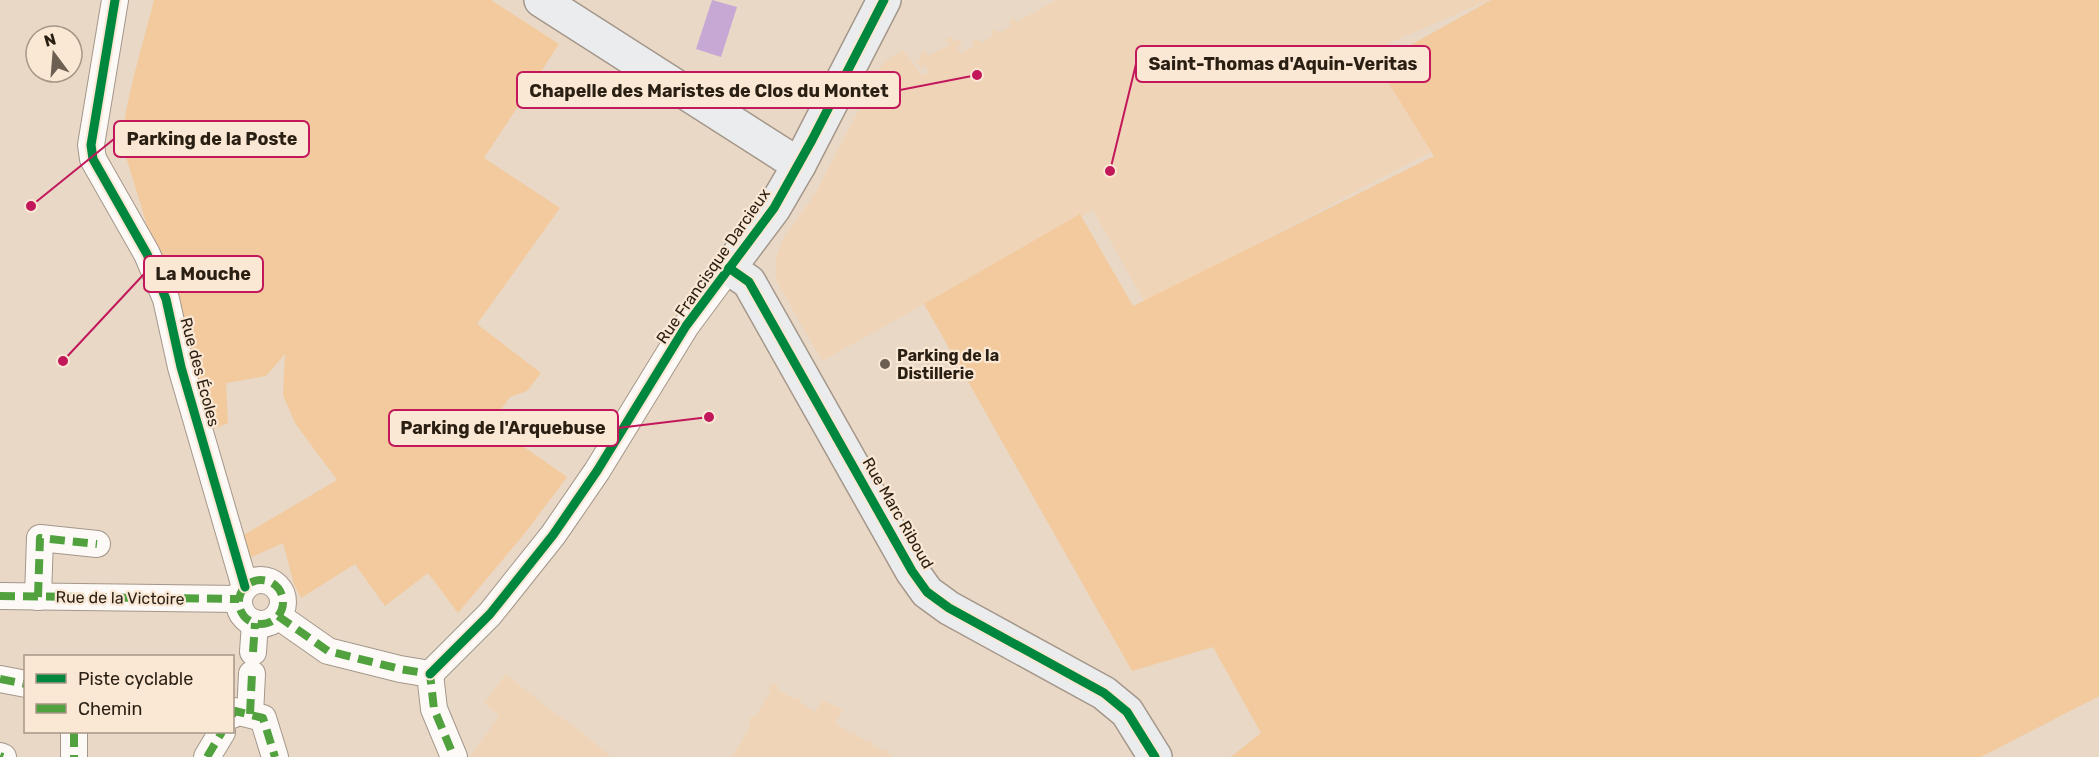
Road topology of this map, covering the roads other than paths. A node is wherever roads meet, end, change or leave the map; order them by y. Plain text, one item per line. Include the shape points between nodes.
1 (115, 0) edge
2 (541, 0) edge
3 (884, 0) edge
4 (799, 165) junction
5 (729, 268) junction
6 (97, 544) dead end
7 (242, 593) junction
8 (0, 596) edge
9 (38, 597) junction
10 (266, 620) junction
11 (430, 674) junction
12 (0, 679) edge
13 (24, 684) edge
14 (249, 716) edge
15 (74, 733) edge
16 (221, 733) edge
17 (74, 757) edge
18 (207, 757) edge
19 (275, 757) edge
20 (454, 757) edge
21 (1155, 757) edge

1 - 7 street, Rue des Écoles via 93,159 147,254 166,299
2 - 4 street
3 - 4 street, Rue Francisque Darcieux
4 - 5 street, Rue Francisque Darcieux via 774,208
5 - 11 street, Rue Francisque Darcieux via 686,326 553,535 490,614
5 - 21 street, Rue Marc Riboud via 749,282 927,592 1104,693 1127,712
6 - 9 street via 40,538
7 - 9 street, Rue de la Victoire
7 - 10 street via 244,616
7 - 10 street via 257,581 276,586 282,597 281,611
8 - 9 street, Rue de la Victoire
10 - 11 street via 328,651
10 - 14 street via 253,663
11 - 20 street via 434,709
12 - 13 street
14 - 19 street
15 - 17 street
16 - 18 street

